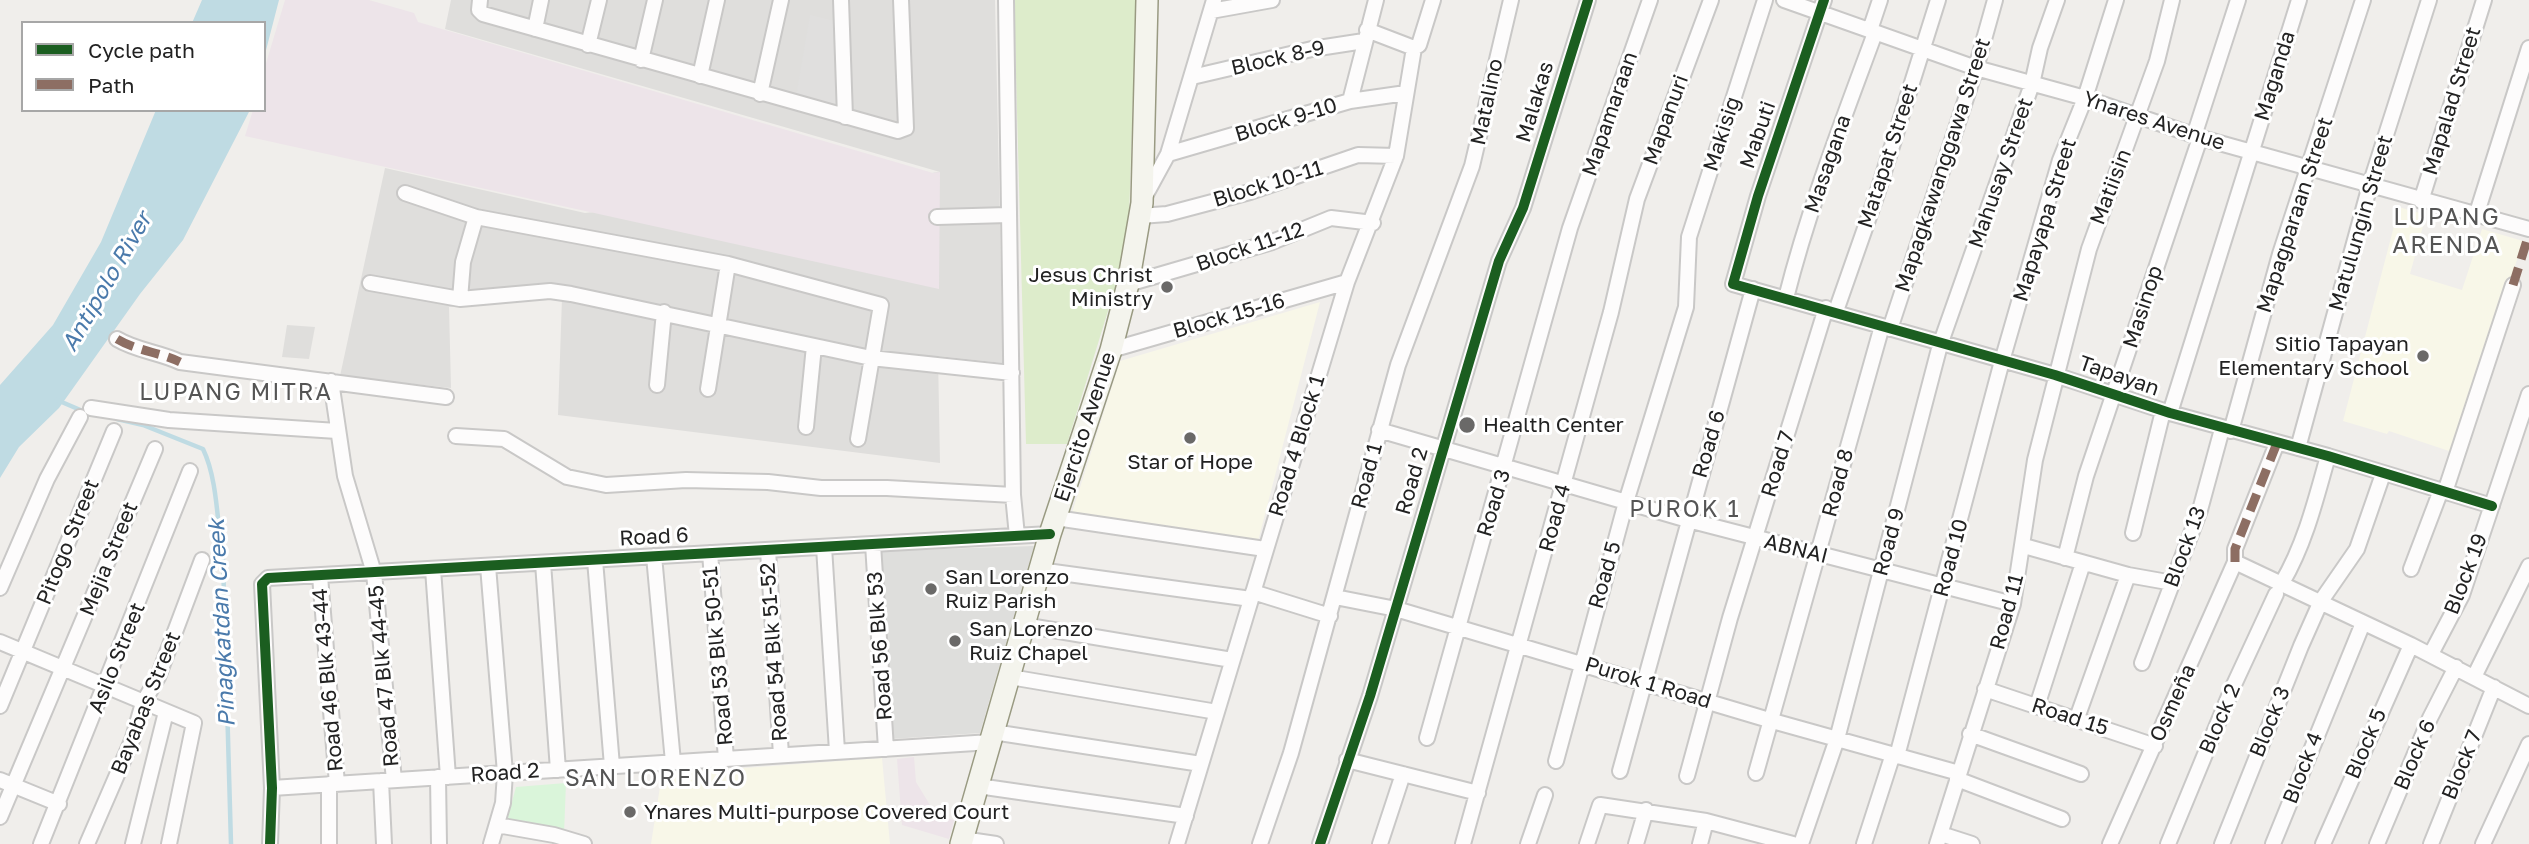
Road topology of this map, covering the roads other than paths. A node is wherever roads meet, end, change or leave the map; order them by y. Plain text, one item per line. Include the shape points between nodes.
1 (480, 0) edge
2 (541, 0) edge
3 (599, 0) edge
4 (655, 0) edge
5 (717, 0) edge
6 (780, 0) edge
7 (841, 0) edge
8 (901, 0) edge
9 (1147, 0) edge
10 (1272, 0) edge
11 (1376, 0) edge
12 (1433, 0) edge
13 (1511, 0) edge
14 (1588, 0) edge
15 (1650, 0) edge
16 (1711, 0) edge
17 (1765, 0) edge
18 (1783, 0) edge
19 (1880, 0) edge
20 (1938, 0) edge
21 (1994, 0) edge
22 (2057, 0) edge
23 (2116, 0) edge
24 (2172, 0) edge
25 (2238, 0) edge
26 (2299, 0) edge
27 (2363, 0) edge
28 (2429, 0) edge
29 (2484, 0) edge
30 (1003, 1) edge
31 (1213, 5) edge
32 (1822, 6) edge
33 (535, 29) junction
34 (1872, 32) junction
35 (1366, 35) junction
36 (588, 45) junction
37 (1414, 48) junction
38 (2529, 48) edge
39 (1922, 49) junction
40 (641, 60) junction
41 (1976, 68) junction
42 (699, 76) junction
43 (1192, 77) junction
44 (2032, 84) junction
45 (1406, 93) junction
46 (760, 94) junction
47 (2085, 98) junction
48 (1350, 101) junction
49 (2139, 115) junction
50 (845, 117) junction
51 (2197, 137) junction
52 (2251, 152) junction
53 (1168, 154) junction
54 (1396, 156) junction
55 (2311, 167) junction
56 (2370, 185) junction
57 (405, 193) dead end
58 (2421, 201) junction
59 (1459, 204) joint
60 (1141, 209) junction
61 (1008, 215) junction
62 (1520, 216) joint
63 (2476, 216) junction
64 (476, 217) junction
65 (937, 217) dead end
66 (1373, 223) junction
67 (1570, 228) joint
68 (2529, 229) edge
69 (1628, 241) joint
70 (727, 264) junction
71 (1686, 269) joint
72 (1348, 282) junction
73 (370, 283) dead end
74 (1128, 284) junction
75 (1733, 284) joint
76 (2513, 285) dead end
77 (1753, 289) junction
78 (1786, 298) junction
79 (460, 299) junction
80 (1831, 310) junction
81 (664, 312) junction
82 (716, 324) junction
83 (1886, 327) junction
84 (117, 339) dead end
85 (1940, 345) junction
86 (814, 346) junction
87 (1111, 350) junction
88 (871, 358) junction
89 (2003, 360) junction
90 (1012, 373) junction
91 (2055, 375) junction
92 (331, 382) junction
93 (657, 385) dead end
94 (708, 389) dead end
95 (2115, 394) junction
96 (2529, 394) edge
97 (446, 397) dead end
98 (2166, 412) junction
99 (806, 427) dead end
100 (1379, 430) junction
101 (2226, 430) junction
102 (114, 431) dead end
103 (337, 432) junction
104 (456, 436) dead end
105 (858, 439) dead end
106 (2277, 443) junction
107 (2298, 448) junction
108 (155, 449) dead end
109 (1441, 450) junction
110 (2328, 456) junction
111 (1504, 468) junction
112 (190, 471) dead end
113 (2383, 474) junction
114 (1564, 485) junction
115 (2443, 491) junction
116 (1013, 495) junction
117 (1626, 502) junction
118 (2491, 506) junction
119 (1688, 520) junction
120 (1053, 526) junction
121 (2133, 533) dead end
122 (1017, 536) junction
123 (1755, 538) junction
124 (873, 544) junction
125 (2024, 546) junction
126 (824, 547) junction
127 (768, 550) junction
128 (1265, 550) junction
129 (710, 553) junction
130 (1818, 555) junction
131 (654, 556) junction
132 (2065, 558) junction
133 (202, 560) dead end
134 (595, 560) junction
135 (2083, 562) junction
136 (2235, 562) junction
137 (543, 563) junction
138 (488, 566) junction
139 (2529, 566) edge
140 (433, 569) junction
141 (1881, 569) junction
142 (2410, 569) dead end
143 (1039, 570) junction
144 (374, 573) junction
145 (2128, 575) junction
146 (320, 576) junction
147 (2173, 583) junction
148 (1945, 585) junction
149 (0, 588) edge
150 (2279, 589) junction
151 (1252, 595) junction
152 (1335, 597) junction
153 (2321, 601) junction
154 (2013, 604) junction
155 (1396, 609) junction
156 (1330, 616) junction
157 (2363, 623) junction
158 (1023, 625) junction
159 (1456, 628) junction
160 (0, 642) edge
161 (2411, 645) junction
162 (1519, 646) junction
163 (22, 653) junction
164 (2431, 654) junction
165 (1232, 660) junction
166 (1581, 663) junction
167 (2142, 663) dead end
168 (2456, 667) junction
169 (64, 670) junction
170 (1010, 677) junction
171 (2474, 677) junction
172 (1645, 681) junction
173 (2494, 687) junction
174 (104, 688) junction
175 (1985, 689) junction
176 (1710, 702) junction
177 (143, 703) junction
178 (2528, 703) edge
179 (0, 706) edge
180 (2037, 706) junction
181 (166, 712) junction
182 (1217, 712) junction
183 (2077, 718) junction
184 (1769, 720) junction
185 (1970, 734) junction
186 (992, 737) junction
187 (1427, 738) dead end
188 (1837, 739) junction
189 (2529, 744) edge
190 (2155, 746) junction
191 (886, 749) junction
192 (837, 751) junction
193 (781, 755) junction
194 (1895, 755) junction
195 (726, 759) junction
196 (1347, 760) junction
197 (1556, 761) dead end
198 (673, 762) junction
199 (1201, 764) junction
200 (612, 766) junction
201 (558, 770) junction
202 (1620, 771) dead end
203 (505, 773) junction
204 (1756, 773) dead end
205 (1403, 774) junction
206 (2081, 774) dead end
207 (1687, 776) dead end
208 (1958, 776) junction
209 (443, 777) junction
210 (387, 781) junction
211 (6, 782) edge
212 (333, 784) junction
213 (978, 786) junction
214 (272, 788) junction
215 (1478, 793) junction
216 (1545, 795) dead end
217 (59, 804) junction
218 (1646, 810) junction
219 (1185, 816) junction
220 (0, 817) edge
221 (2063, 819) dead end
222 (1706, 821) junction
223 (497, 825) junction
224 (552, 839) edge
225 (1939, 839) edge
226 (1759, 840) edge
227 (961, 841) edge
228 (41, 844) edge
229 (87, 844) edge
230 (133, 844) edge
231 (169, 844) edge
232 (270, 844) edge
233 (328, 844) edge
234 (384, 844) edge
235 (439, 844) edge
236 (491, 844) edge
237 (584, 844) edge
238 (996, 844) edge
239 (1177, 844) edge
240 (1260, 844) edge
241 (1320, 844) edge
242 (1380, 844) edge
243 (1463, 844) edge
244 (1528, 844) edge
245 (1587, 844) edge
246 (1636, 844) edge
247 (1700, 844) edge
248 (1793, 844) edge
249 (1801, 844) edge
250 (1864, 844) edge
251 (1972, 844) edge
252 (2110, 844) edge
253 (2168, 844) edge
254 (2222, 844) edge
255 (2273, 844) edge
256 (2323, 844) edge
257 (2376, 844) edge
258 (2431, 844) edge
259 (2483, 844) edge

1 - 33 street via 483,14
2 - 33 street
3 - 36 street
4 - 40 street
5 - 42 street
6 - 46 street
7 - 50 street
8 - 50 street via 906,128 898,131
9 - 60 main road, Ejercito Avenue
10 - 31 street
11 - 35 street
12 - 37 street, Road 4 Block 1 via 1419,46
13 - 59 street, Matalino
14 - 62 street, Malakas
15 - 67 street, Mapamaraan
16 - 69 street, Mapanuri via 1654,149
17 - 71 street, Makisig via 1689,236
18 - 32 street, Ynares Avenue
19 - 34 street, Masagana
20 - 39 street, Matapat Street
21 - 41 street, Mapagkawanggawa Street
22 - 44 street, Mahusay Street
23 - 47 street, Mapayapa Street
24 - 49 street, Matiisin
25 - 51 street, Masinop
26 - 52 street, Maganda
27 - 55 street, Mapagparaan Street
28 - 56 street, Matulungin Street
29 - 58 street, Mapalad Street
30 - 61 street
31 - 43 street
32 - 34 street, Ynares Avenue
32 - 75 street, Mabuti
33 - 36 street
34 - 39 street, Ynares Avenue
34 - 78 street, Masagana
35 - 37 street
35 - 43 street, Block 8-9
35 - 48 street
36 - 40 street
37 - 45 street, Road 4 Block 1
38 - 63 street
39 - 41 street, Ynares Avenue
39 - 80 street, Matapat Street via 1877,194
40 - 42 street
41 - 44 street, Ynares Avenue
41 - 83 street, Mapagkawanggawa Street
42 - 46 street
43 - 53 street
44 - 47 street, Ynares Avenue
44 - 85 street, Mahusay Street
45 - 48 street, Block 9-10
45 - 54 street, Road 4 Block 1
46 - 50 street
47 - 49 street, Ynares Avenue
47 - 89 street, Mapayapa Street via 2060,160
48 - 53 street, Block 9-10
49 - 51 street, Ynares Avenue
49 - 91 street, Matiisin via 2088,248
51 - 52 street, Ynares Avenue
51 - 95 street, Masinop
52 - 55 street, Ynares Avenue
52 - 98 street
53 - 60 street
54 - 60 street, Block 10-11 via 1358,155 1167,214
54 - 66 street, Road 4 Block 1
55 - 56 street, Ynares Avenue
55 - 101 street, Mapagparaan Street
56 - 58 street, Ynares Avenue
56 - 107 street, Matulungin Street
57 - 64 street
58 - 63 street, Ynares Avenue
59 - 100 street, Road 1 via 1398,365
60 - 74 main road, Ejercito Avenue
61 - 65 street
61 - 90 street
62 - 109 street, Road 2 via 1499,261
63 - 68 street, Ynares Avenue
64 - 70 street
64 - 79 street via 463,262
66 - 72 street, Road 4 Block 1
66 - 74 street, Block 11-12 via 1331,218 1272,243
67 - 111 street, Road 3
69 - 114 street, Road 4
70 - 82 street
70 - 88 street via 881,305
71 - 117 street, Road 5 via 1686,307
72 - 87 street, Block 15-16
72 - 128 street, Road 4 Block 1
73 - 79 street
74 - 87 main road, Ejercito Avenue
75 - 77 street, Tapayan
76 - 115 street
77 - 78 street, Tapayan
77 - 119 street, Road 6
78 - 80 street, Tapayan
79 - 81 street via 550,291
80 - 83 street, Tapayan
80 - 123 street, Road 7
81 - 82 street
81 - 93 street
82 - 86 street
82 - 94 street
83 - 85 street, Tapayan
83 - 130 street, Road 8
84 - 92 street via 180,362
85 - 89 street, Tapayan
85 - 141 street, Road 9
86 - 88 street
86 - 99 street
87 - 120 main road, Ejercito Avenue
88 - 90 street
88 - 105 street
89 - 91 street, Tapayan
89 - 148 street, Road 10
90 - 116 street
91 - 95 street, Tapayan
91 - 125 street, Road 11 via 2035,460
92 - 97 street
92 - 103 street, Road 47 Blk 44-45
95 - 98 street, Tapayan
95 - 132 street, Masinop via 2086,476
96 - 118 street, Block 19
98 - 101 street, Tapayan
98 - 121 street
100 - 109 street, ABNAI
100 - 152 street, Road 1
101 - 106 street, Tapayan
101 - 147 street, Block 13
102 - 163 street, Pitogo Street
103 - 144 street, Road 47 Blk 44-45 via 355,516
103 - 149 street via 85,412 47,479
104 - 116 street via 504,439 567,477 606,485 686,480 768,482
106 - 107 street, Tapayan
106 - 136 street, Osmeña via 2235,549
107 - 110 street, Tapayan
108 - 169 street, Mejia Street
109 - 111 street, ABNAI
109 - 155 street, Road 2
110 - 113 street, Tapayan
110 - 150 street, Block 2 via 2311,517
111 - 114 street, ABNAI
111 - 159 street, Road 3
112 - 174 street, Asilo Street
113 - 115 street, Tapayan
113 - 153 street, Block 3 via 2357,549
114 - 117 street, ABNAI
114 - 162 street, Road 4
115 - 118 street, Tapayan
115 - 142 street
116 - 122 street
117 - 119 street, ABNAI
117 - 166 street, Road 5
118 - 164 street, Block 19 via 2462,595
119 - 123 street, ABNAI
119 - 172 street, Road 6
120 - 122 street, Road 6
120 - 128 street, Road 6
120 - 143 main road, Ejercito Avenue
122 - 124 street, Road 6
123 - 130 street, ABNAI
123 - 176 street, Road 7
124 - 126 street, Road 6
124 - 191 street, Road 56 Blk 53
125 - 132 street
125 - 154 street, Road 11
126 - 127 street, Road 6
126 - 192 street
127 - 129 street, Road 6
127 - 193 street, Road 54 Blk 51-52
128 - 151 street, Road 4 Block 1
129 - 131 street, Road 6
129 - 195 street, Road 53 Blk 50-51
130 - 141 street, ABNAI
130 - 184 street, Road 8
131 - 134 street, Road 6
131 - 198 street
132 - 135 street
133 - 177 street, Bayabas Street via 158,677
134 - 137 street, Road 6
134 - 200 street
135 - 145 street
135 - 180 street
136 - 150 street
136 - 190 street, Osmeña
137 - 138 street, Road 6
137 - 201 street
138 - 140 street, Road 6
138 - 203 street
139 - 171 street
140 - 144 street, Road 6
140 - 209 street
141 - 148 street, ABNAI
141 - 188 street, Road 9
143 - 151 street
143 - 158 main road, Ejercito Avenue
144 - 146 street, Road 6
144 - 210 street, Road 47 Blk 44-45
145 - 147 street
145 - 183 street
146 - 212 street, Road 46 Blk 43-44
146 - 214 street, Road 6 via 268,579 262,584
147 - 167 street, Block 13
148 - 154 street, ABNAI
148 - 194 street, Road 10
150 - 153 street
150 - 253 street, Block 2 via 2232,688
151 - 156 street
151 - 165 street, Road 4 Block 1
152 - 155 street, Purok 1 Road
152 - 156 street, Road 1
153 - 157 street
153 - 254 street, Block 3
154 - 175 street, Road 11
155 - 159 street, Purok 1 Road
155 - 196 street, Road 2
156 - 240 street, Road 1
157 - 161 street
157 - 255 street, Block 4
158 - 165 street
158 - 170 main road, Ejercito Avenue
159 - 162 street, Purok 1 Road
159 - 187 street, Road 3
160 - 163 street
161 - 164 street
161 - 256 street, Block 5
162 - 166 street, Purok 1 Road
162 - 215 street, Road 4
163 - 169 street
163 - 179 street, Pitogo Street
164 - 168 street
165 - 182 street, Road 4 Block 1
166 - 172 street, Purok 1 Road
166 - 197 street, Road 5
168 - 171 street
168 - 257 street, Block 6
169 - 174 street
169 - 211 street
170 - 182 street
170 - 186 main road, Ejercito Avenue
171 - 173 street
172 - 176 street, Purok 1 Road
172 - 202 street, Road 6
173 - 178 street
173 - 258 street, Block 7
174 - 177 street
174 - 217 street, Asilo Street
175 - 180 street, Road 15
175 - 185 street, Road 11
176 - 184 street, Purok 1 Road
176 - 207 street, Road 7
177 - 181 street
177 - 229 street, Bayabas Street via 133,738
180 - 183 street, Road 15
181 - 230 street
181 - 231 street via 195,725
182 - 199 street, Road 4 Block 1
183 - 190 street, Road 15
184 - 188 street, Purok 1 Road
184 - 204 street, Road 8
185 - 206 street
185 - 208 street, Road 11
186 - 191 street, Road 2
186 - 199 street, Road 2
186 - 213 main road, Ejercito Avenue
188 - 194 street, Purok 1 Road
188 - 249 street, Road 9
189 - 259 street
190 - 252 street, Osmeña
191 - 192 street, Road 2
192 - 193 street, Road 2
193 - 195 street, Road 2
194 - 208 street, Purok 1 Road
194 - 250 street, Road 10
195 - 198 street, Road 2
196 - 205 street
196 - 241 street
198 - 200 street, Road 2
199 - 219 street, Road 4 Block 1
200 - 201 street, Road 2
201 - 203 street, Road 2
203 - 209 street, Road 2
203 - 223 street
205 - 215 street
205 - 242 street
208 - 221 street, Purok 1 Road
208 - 225 street, Road 11
209 - 210 street, Road 2
209 - 235 street
210 - 212 street, Road 2
210 - 234 street, Road 47 Blk 44-45
211 - 217 street
211 - 220 street
212 - 214 street, Road 2
212 - 233 street, Road 46 Blk 43-44
213 - 219 street
213 - 227 main road, Ejercito Avenue
214 - 232 street
215 - 243 street
216 - 244 street
217 - 228 street, Asilo Street
218 - 222 street
218 - 245 street via 1600,805
218 - 246 street
219 - 239 street, Road 4 Block 1
222 - 226 street
222 - 247 street
223 - 224 street
223 - 236 street
224 - 237 street
225 - 251 street
226 - 248 street
227 - 238 street

